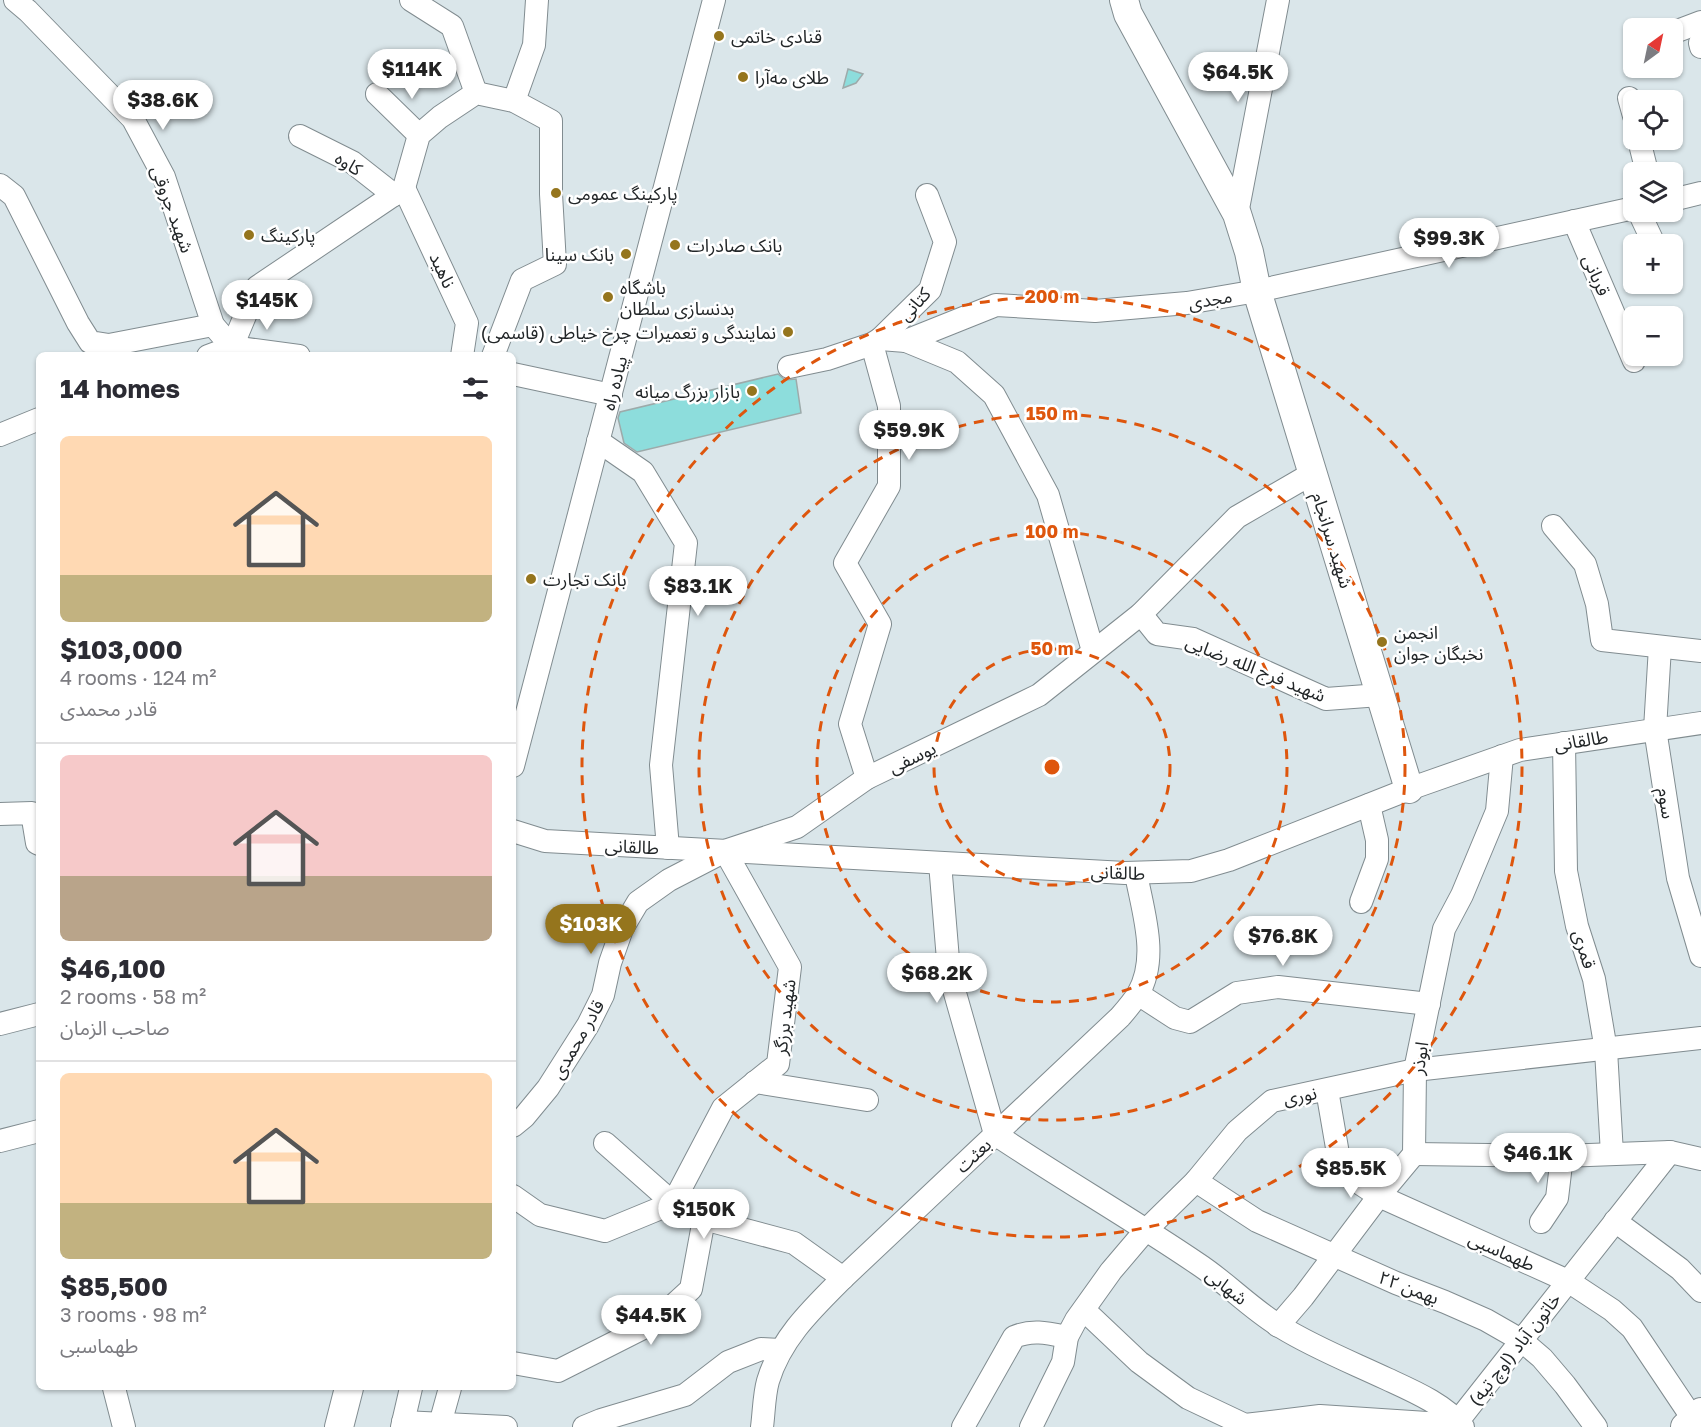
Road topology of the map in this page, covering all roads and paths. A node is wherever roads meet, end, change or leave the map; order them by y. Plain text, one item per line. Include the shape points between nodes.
1 (15, 0) edge
2 (411, 0) edge
3 (537, 0) edge
4 (714, 0) edge
5 (1124, 0) edge
6 (1278, 0) edge
7 (1683, 35) edge
8 (1701, 37) edge
9 (476, 93) junction
10 (377, 94) dead end
11 (514, 101) junction
12 (419, 135) junction
13 (300, 136) dead end
14 (0, 185) edge
15 (399, 192) junction
16 (1701, 193) edge
17 (927, 195) dead end
18 (1683, 197) edge
19 (1623, 210) edge
20 (1237, 214) junction
21 (1574, 221) junction
22 (1257, 291) junction
23 (213, 325) junction
24 (1623, 335) edge
25 (876, 341) junction
26 (906, 341) junction
27 (232, 351) edge
28 (463, 352) edge
29 (495, 352) edge
30 (789, 367) dead end
31 (516, 375) edge
32 (611, 395) junction
33 (36, 420) edge
34 (0, 435) edge
35 (598, 441) junction
36 (1313, 474) junction
37 (1553, 526) dead end
38 (1141, 614) junction
39 (1660, 647) junction
40 (1093, 651) junction
41 (1701, 651) edge
42 (1380, 695) junction
43 (1701, 723) edge
44 (1655, 729) junction
45 (1564, 743) junction
46 (516, 755) edge
47 (1502, 756) junction
48 (867, 778) junction
49 (1409, 789) junction
50 (1369, 805) junction
51 (0, 814) edge
52 (516, 832) edge
53 (36, 837) edge
54 (668, 848) junction
55 (725, 851) junction
56 (940, 863) junction
57 (1131, 873) junction
58 (1691, 887) edge
59 (1361, 902) dead end
60 (1701, 956) edge
61 (1138, 994) junction
62 (1429, 1004) junction
63 (36, 1015) edge
64 (0, 1024) edge
65 (1701, 1038) edge
66 (1606, 1050) junction
67 (1415, 1070) junction
68 (754, 1082) junction
69 (1327, 1090) junction
70 (867, 1100) dead end
71 (516, 1124) edge
72 (36, 1132) edge
73 (995, 1134) junction
74 (0, 1141) edge
75 (605, 1143) dead end
76 (1670, 1152) junction
77 (1414, 1154) junction
78 (1612, 1154) junction
79 (1562, 1156) junction
80 (1701, 1159) edge
81 (1196, 1181) junction
82 (1379, 1196) junction
83 (516, 1198) edge
84 (673, 1203) junction
85 (704, 1219) junction
86 (1615, 1221) junction
87 (1541, 1222) dead end
88 (1145, 1231) junction
89 (1335, 1257) junction
90 (843, 1278) junction
91 (1568, 1281) junction
92 (1701, 1291) edge
93 (1084, 1310) junction
94 (1278, 1326) junction
95 (1067, 1337) junction
96 (1521, 1340) junction
97 (780, 1350) junction
98 (516, 1364) edge
99 (115, 1390) edge
100 (348, 1390) edge
101 (411, 1390) edge
102 (449, 1390) edge
103 (1693, 1419) edge
104 (403, 1424) edge
105 (440, 1424) junction
106 (1460, 1424) edge
107 (124, 1427) edge
108 (339, 1427) edge
109 (506, 1427) edge
110 (584, 1427) edge
111 (762, 1427) edge
112 (963, 1427) edge
113 (1030, 1427) edge
114 (1596, 1427) edge

1 - 23 street, شهید جروقی via 133,119 165,177
2 - 9 street via 452,26
3 - 11 street via 534,45
4 - 32 street, پیاده راه
5 - 20 main road, شهید سرانجام
6 - 20 street
7 - 8 street
9 - 11 street
9 - 12 street
10 - 12 street
11 - 29 street via 550,121 555,264 522,280
12 - 15 street
13 - 15 street, کاوه
14 - 23 street via 14,196 90,342 109,345
15 - 27 street via 257,288
15 - 28 street, ناهید via 467,323
16 - 18 street
17 - 25 street, کتانی via 945,242 930,290
19 - 21 street, مجدی
20 - 22 main road, شهید سرانجام
21 - 22 street, مجدی
21 - 24 street, قربانی
22 - 26 street, مجدی via 1187,303 1095,311 996,305
22 - 36 main road, شهید سرانجام
23 - 27 street
25 - 26 street, مجدی
25 - 30 street, مجدی via 827,359
25 - 48 street via 889,406 889,486 845,563 880,624 849,724
26 - 40 street via 957,362 994,395 1048,495
31 - 32 street
32 - 35 street, پیاده راه
33 - 34 street
35 - 46 street, پیاده راه
35 - 54 street via 643,472 686,543 661,765
36 - 38 street, یوسفی via 1237,517
36 - 42 main road, شهید سرانجام
37 - 39 street via 1585,564 1602,640
38 - 40 street, یوسفی
38 - 42 street, شهید فرج الله رضایی via 1157,634 1193,639 1326,699
39 - 41 street
39 - 44 street, سوم
40 - 48 street, یوسفی via 1039,695
42 - 49 main road, شهید سرانجام
43 - 44 street, طالقانی
44 - 45 street, طالقانی
44 - 58 street, سوم
45 - 47 street, طالقانی
45 - 66 street, قمری via 1566,871 1577,926 1594,979
47 - 49 street, طالقانی
47 - 62 street, ابوذر via 1497,811 1444,929
48 - 55 street, یوسفی via 797,827
49 - 50 street, طالقانی
50 - 57 street, طالقانی via 1229,861 1191,871
50 - 59 street via 1377,860
51 - 53 street via 32,813
52 - 54 street, طالقانی via 545,841
54 - 55 street, طالقانی
55 - 56 street, طالقانی
55 - 68 street, شهید برزگر via 790,966 778,1064
55 - 71 street, قادر محمدی via 669,880 638,902 622,929 603,996 588,1025 548,1088
56 - 57 street, طالقانی
56 - 73 street via 949,972
57 - 61 street, بعثت via 1149,943 1147,971
58 - 60 street, سوم
61 - 62 street via 1175,1018 1190,1022 1237,993 1278,987
61 - 73 street, بعثت via 1120,1017
62 - 67 street, ابوذر
63 - 64 street
65 - 66 street, نوری
66 - 67 street, نوری
66 - 78 street, قمری
67 - 69 street, نوری
67 - 77 street, ابوذر
68 - 70 street
68 - 84 street, شهید برزگر via 723,1108
69 - 81 street, نوری via 1272,1101 1237,1131
69 - 82 street, طهماسبی via 1341,1171
72 - 74 street
73 - 88 street, شهابی
73 - 90 street, بعثت
75 - 84 street
76 - 78 street
76 - 80 street
76 - 86 street, خاتون آباد (اوچ تپه)
77 - 79 street
77 - 82 street
78 - 79 street
79 - 87 street via 1557,1198
81 - 88 street, نوری
81 - 89 street, ۲۲ بهمن via 1257,1221
82 - 89 street
82 - 91 street, طهماسبی
83 - 84 street via 540,1215 605,1231
84 - 85 street
85 - 90 street via 794,1243
85 - 98 street via 691,1288 655,1322 558,1371
86 - 91 street, خاتون آباد (اوچ تپه)
86 - 92 street via 1680,1269
88 - 93 street, نوری
88 - 94 street, شهابی via 1199,1264
89 - 94 street
89 - 96 street, ۲۲ بهمن via 1486,1320
90 - 97 street, بعثت via 799,1323
91 - 96 street, خاتون آباد (اوچ تپه)
91 - 103 street, طهماسبی via 1632,1328
93 - 95 street, نوری
93 - 106 street, خاتون آباد (اوچ تپه) via 1139,1362 1188,1398 1245,1425 1320,1416
94 - 106 street, شهابی via 1423,1396
95 - 112 street via 1025,1332 1014,1337
95 - 113 street, نوری via 1063,1362
96 - 106 street, خاتون آباد (اوچ تپه)
96 - 114 street, ۲۲ بهمن via 1565,1384
97 - 110 street via 761,1348 728,1362 685,1395
97 - 111 street, بعثت via 767,1383
99 - 107 street
100 - 108 main road
101 - 104 street
102 - 105 street
104 - 105 street
105 - 109 street

